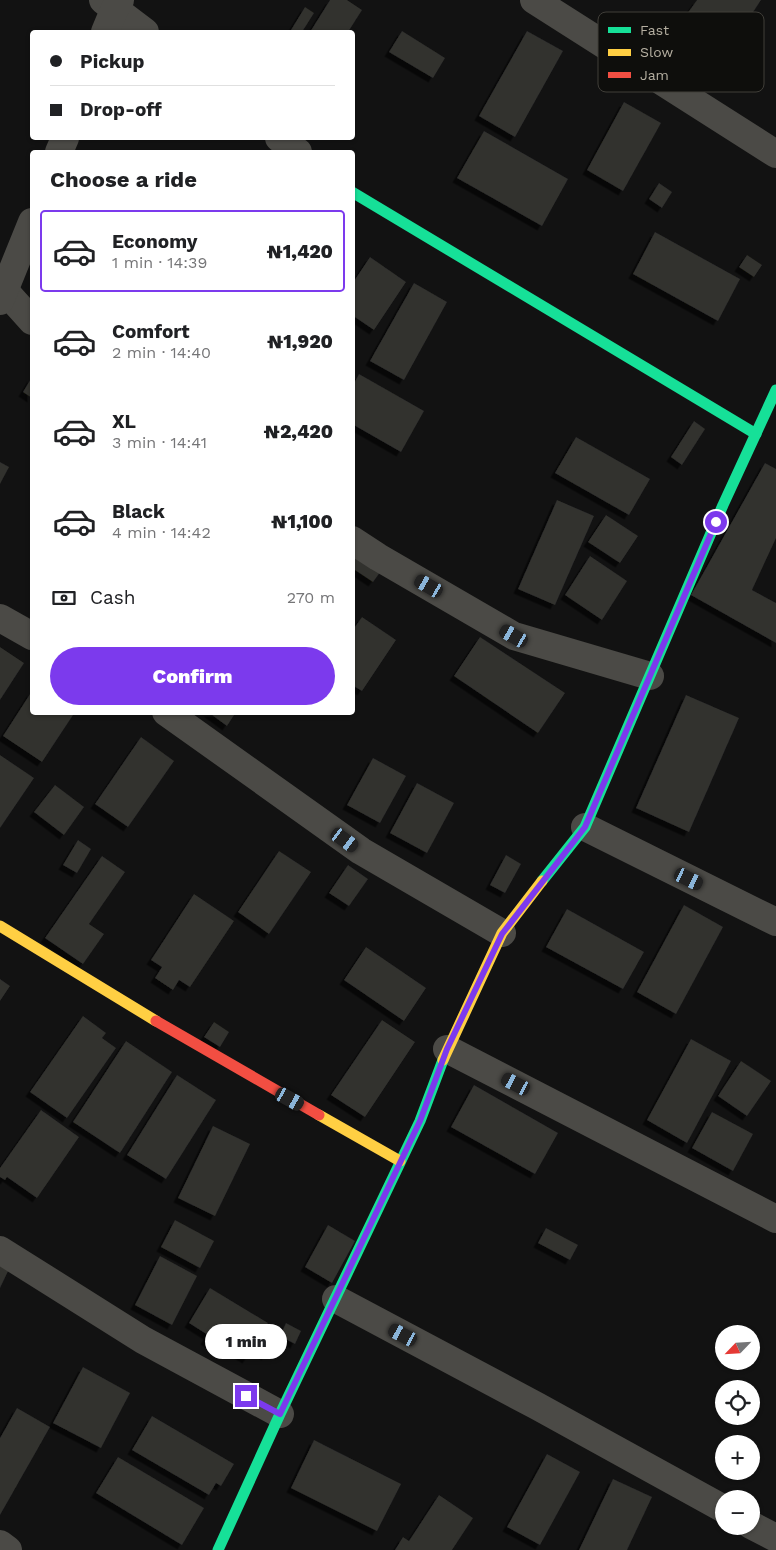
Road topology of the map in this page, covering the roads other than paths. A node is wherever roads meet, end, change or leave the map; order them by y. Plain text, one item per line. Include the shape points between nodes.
1 (534, 0) edge
2 (110, 10) edge
3 (143, 30) edge
4 (598, 41) edge
5 (679, 92) edge
6 (282, 140) edge
7 (295, 150) edge
8 (776, 154) edge
9 (355, 194) edge
10 (30, 226) edge
11 (5, 281) edge
12 (30, 319) edge
13 (776, 390) edge
14 (756, 434) junction
15 (355, 542) edge
16 (0, 618) edge
17 (30, 635) edge
18 (650, 676) junction
19 (170, 715) edge
20 (585, 827) junction
21 (776, 922) edge
22 (0, 926) edge
23 (502, 934) junction
24 (447, 1049) junction
25 (400, 1161) junction
26 (776, 1218) edge
27 (0, 1250) edge
28 (336, 1299) junction
29 (280, 1414) junction
30 (715, 1504) edge
31 (760, 1529) edge
32 (776, 1538) edge
33 (0, 1544) edge
34 (223, 1549) edge
35 (8, 1550) edge

1 - 4 street
2 - 3 street
5 - 8 street
6 - 7 street
9 - 14 street
10 - 11 street
11 - 12 street
13 - 14 street
14 - 18 street
15 - 18 street via 514,636
16 - 17 street
18 - 20 street
19 - 23 street via 361,851
20 - 21 street
20 - 23 street
22 - 25 street via 182,1037
23 - 24 street
24 - 25 street via 420,1121
24 - 26 street
25 - 28 street
27 - 29 street via 143,1340
28 - 29 street
28 - 30 street
29 - 34 street
31 - 32 street
33 - 35 street

